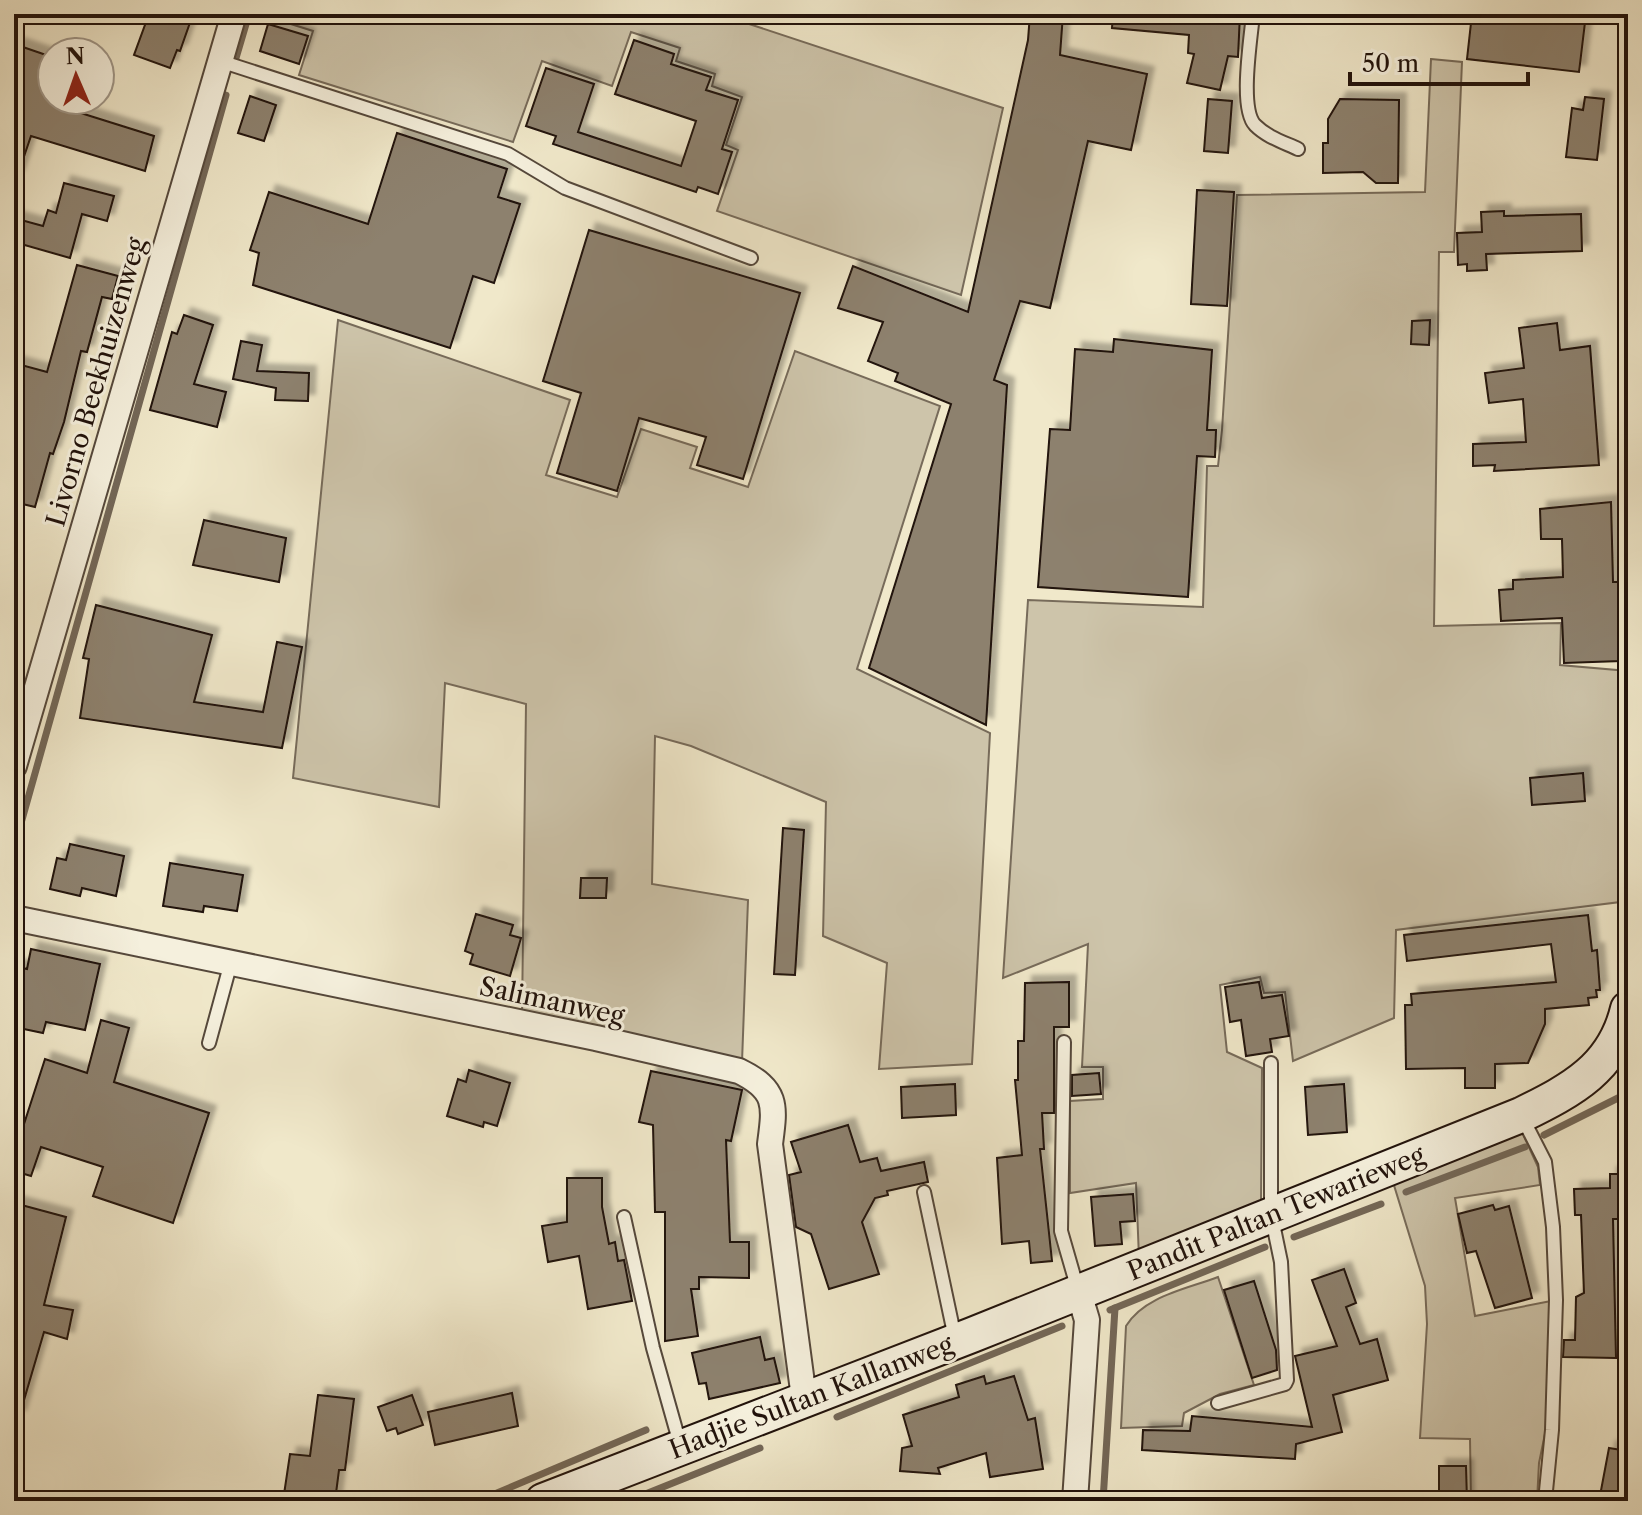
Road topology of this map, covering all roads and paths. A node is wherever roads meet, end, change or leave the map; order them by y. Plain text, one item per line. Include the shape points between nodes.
1 (234, 14) edge
2 (1253, 14) edge
3 (220, 61) junction
4 (1298, 149) dead end
5 (751, 258) dead end
6 (14, 766) edge
7 (14, 918) edge
8 (231, 962) junction
9 (1628, 1009) edge
10 (1064, 1042) dead end
11 (209, 1043) dead end
12 (1271, 1063) dead end
13 (1521, 1115) junction
14 (924, 1192) dead end
15 (1271, 1214) junction
16 (624, 1217) dead end
17 (1079, 1293) junction
18 (956, 1341) junction
19 (804, 1398) junction
20 (1218, 1403) dead end
21 (681, 1447) junction
22 (543, 1501) edge
23 (1075, 1501) edge
24 (1545, 1501) edge

1 - 3 street, Livorno Beekhuizenweg
2 - 4 lane via 1247,102 1252,122
3 - 5 lane via 508,154 565,188
3 - 6 street, Livorno Beekhuizenweg
7 - 8 street, Salimanweg
8 - 11 lane
8 - 19 street, Salimanweg via 596,1038 753,1078 775,1107 770,1144
9 - 13 street, Pandit Paltan Tewarieweg via 1623,1032 1595,1072
10 - 17 lane via 1061,1231
12 - 15 lane
13 - 15 street, Pandit Paltan Tewarieweg
13 - 24 lane via 1545,1162 1553,1227 1556,1315
14 - 18 lane
15 - 17 street, Pandit Paltan Tewarieweg
15 - 20 lane via 1281,1262 1287,1380
16 - 21 lane
17 - 18 street, Hadjie Sultan Kallanweg
17 - 23 street via 1087,1320
18 - 19 street, Hadjie Sultan Kallanweg
19 - 21 street, Hadjie Sultan Kallanweg
21 - 22 street, Hadjie Sultan Kallanweg

